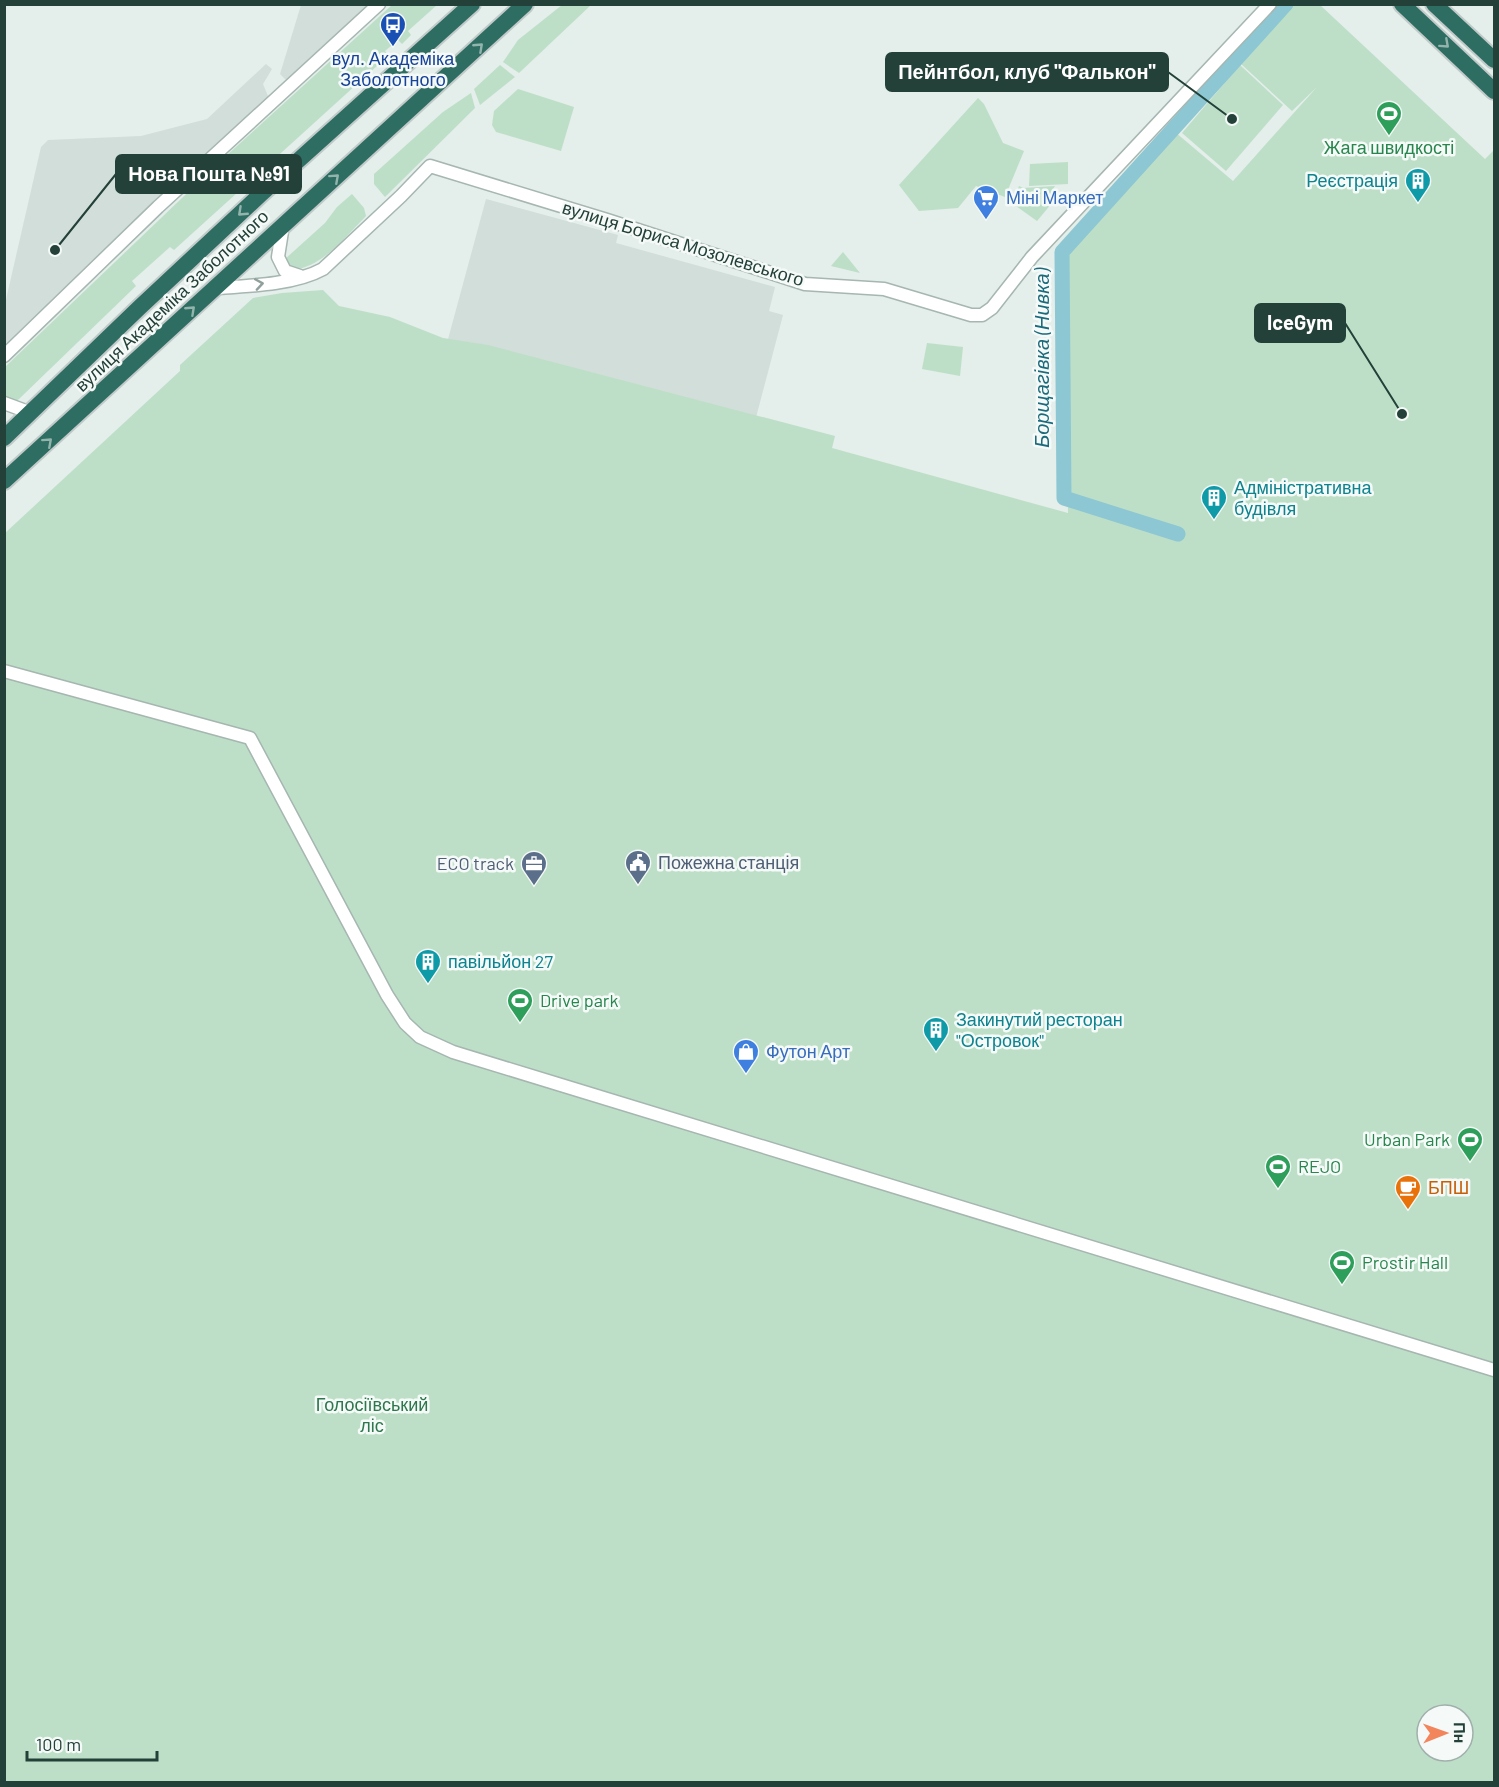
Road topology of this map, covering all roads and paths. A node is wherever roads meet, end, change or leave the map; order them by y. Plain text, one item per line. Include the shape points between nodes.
1 (379, 4) edge
2 (472, 4) edge
3 (525, 4) edge
4 (1270, 4) edge
5 (1402, 4) edge
6 (1434, 4) edge
7 (1494, 60) edge
8 (1494, 91) edge
9 (283, 224) junction
10 (304, 277) junction
11 (215, 288) junction
12 (4, 356) edge
13 (4, 403) edge
14 (31, 412) junction
15 (4, 438) edge
16 (4, 481) edge
17 (4, 671) edge
18 (1494, 1370) edge

1 - 12 street via 158,207
2 -> 14 highway, вулиця Академіка Заболотного via 261,194
9 -> 3 highway, вулиця Академіка Заболотного
4 - 10 street, вулиця Бориса Мозолевського via 982,315 884,289 806,284 430,166 323,268
5 -> 8 highway
6 - 7 highway
9 - 10 street via 278,257 285,272
9 - 11 highway, вулиця Академіка Заболотного
11 -> 10 street
16 -> 11 highway, вулиця Академіка Заболотного
13 - 14 street
14 - 15 highway, вулиця Академіка Заболотного
17 - 18 street via 250,738 371,967 405,1023 420,1037 463,1056

